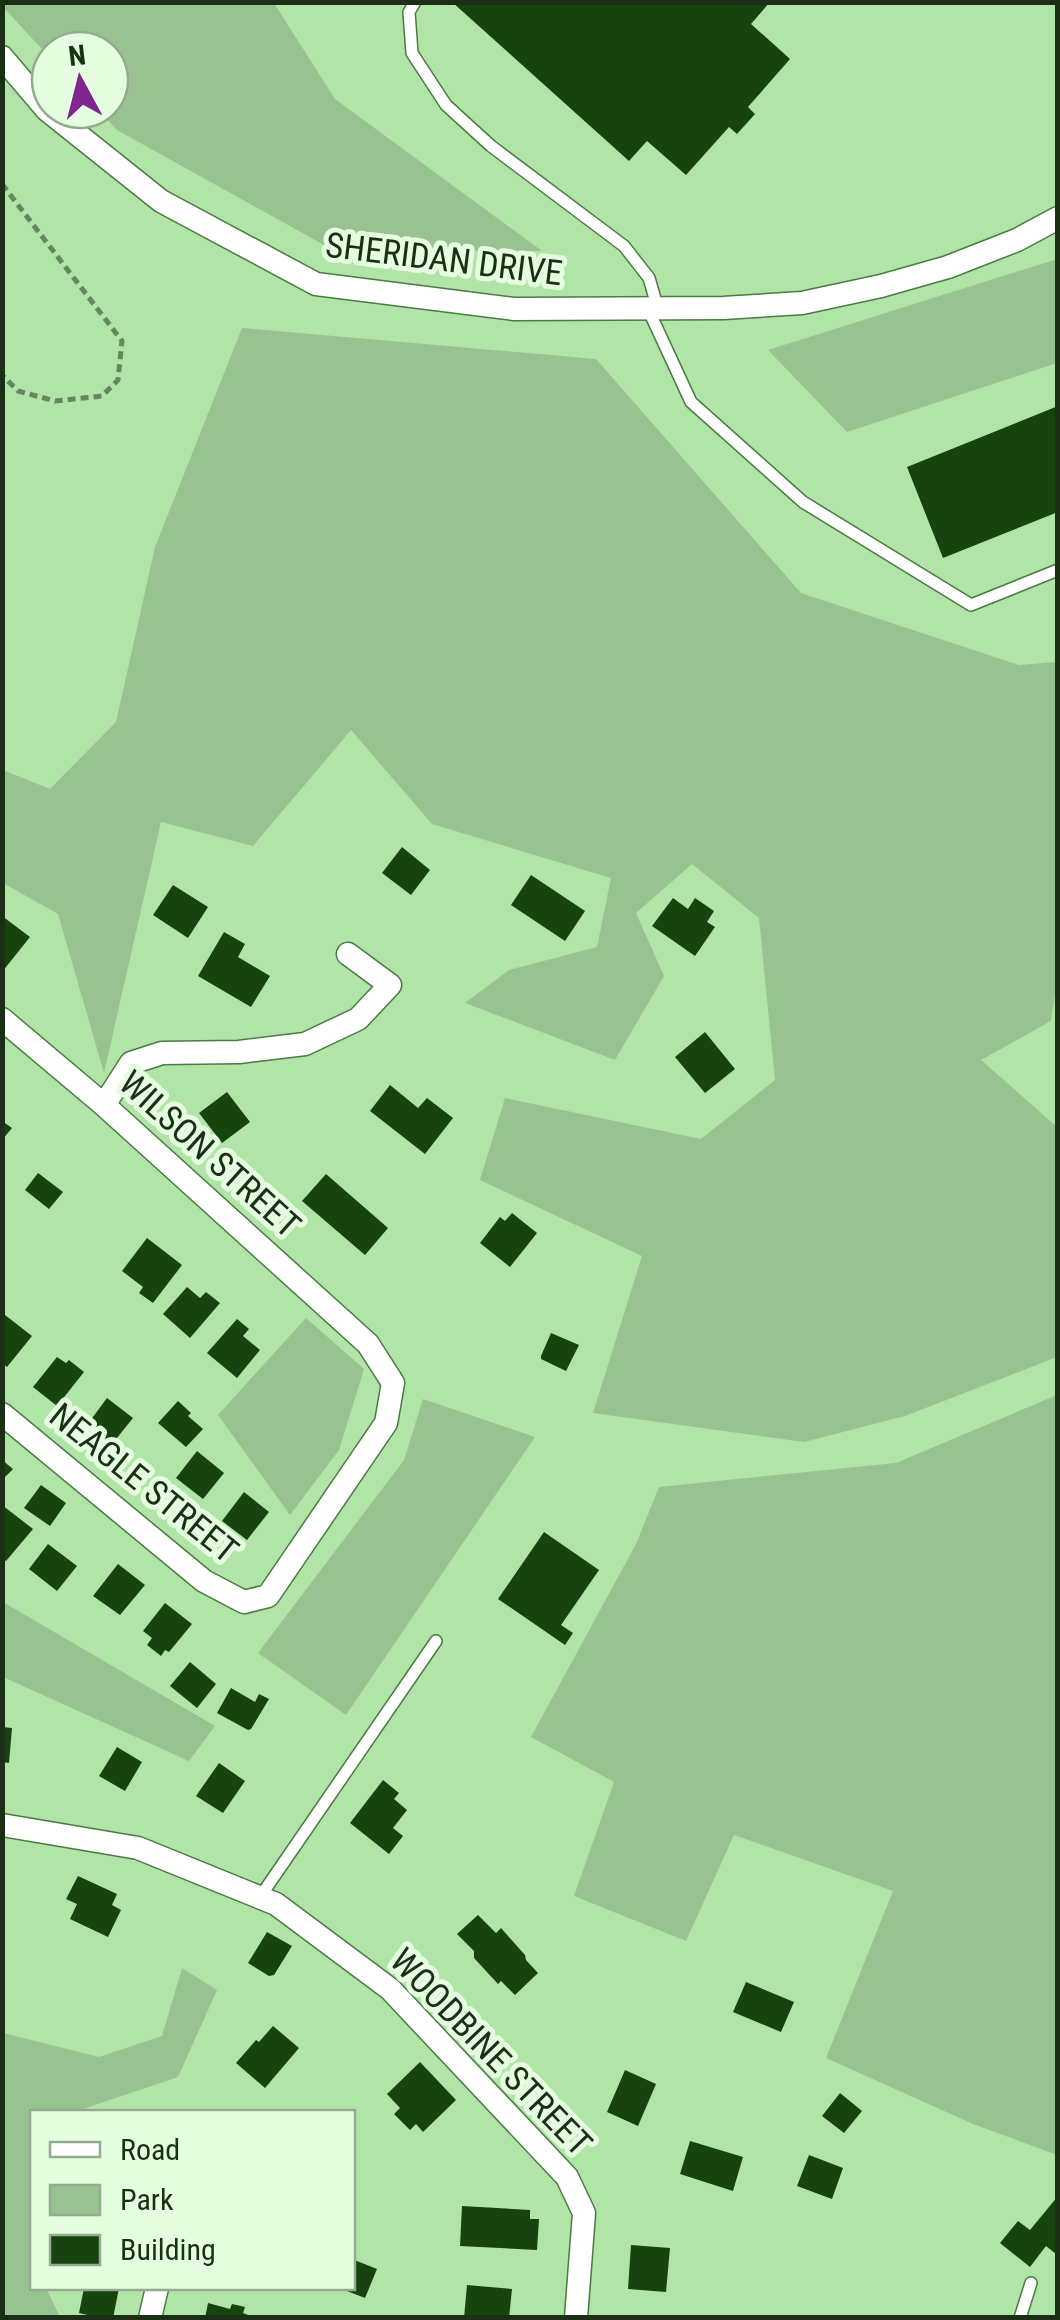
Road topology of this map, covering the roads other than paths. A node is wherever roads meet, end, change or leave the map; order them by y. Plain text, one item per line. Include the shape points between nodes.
1 (415, 2) edge
2 (2, 57) edge
3 (1058, 218) edge
4 (653, 309) junction
5 (1058, 570) edge
6 (348, 954) dead end
7 (2, 1019) edge
8 (104, 1105) junction
9 (2, 1414) edge
10 (244, 1602) joint
11 (436, 1641) dead end
12 (2, 1825) edge
13 (260, 1898) junction
14 (1031, 2283) dead end
15 (157, 2290) edge
16 (150, 2318) edge
17 (576, 2318) edge
18 (1020, 2318) edge

1 - 4 lane via 408,12 412,53 446,105 624,246 649,278
2 - 4 street, SHERIDAN DRIVE via 48,110 161,201 316,284 514,309
3 - 4 street, SHERIDAN DRIVE via 1018,240 881,286 802,303
4 - 5 lane via 692,402 803,502 972,606
6 - 8 street via 390,985 358,1019 305,1044 162,1053 132,1064
7 - 8 street, WILSON STREET
8 - 10 street, WILSON STREET via 368,1344 393,1384 386,1423 268,1596
9 - 10 street, NEAGLE STREET via 204,1582
11 - 13 lane
12 - 13 street, WOODBINE STREET via 138,1848
13 - 17 street, WOODBINE STREET via 390,1989 567,2178 584,2214
14 - 18 lane
15 - 16 street

